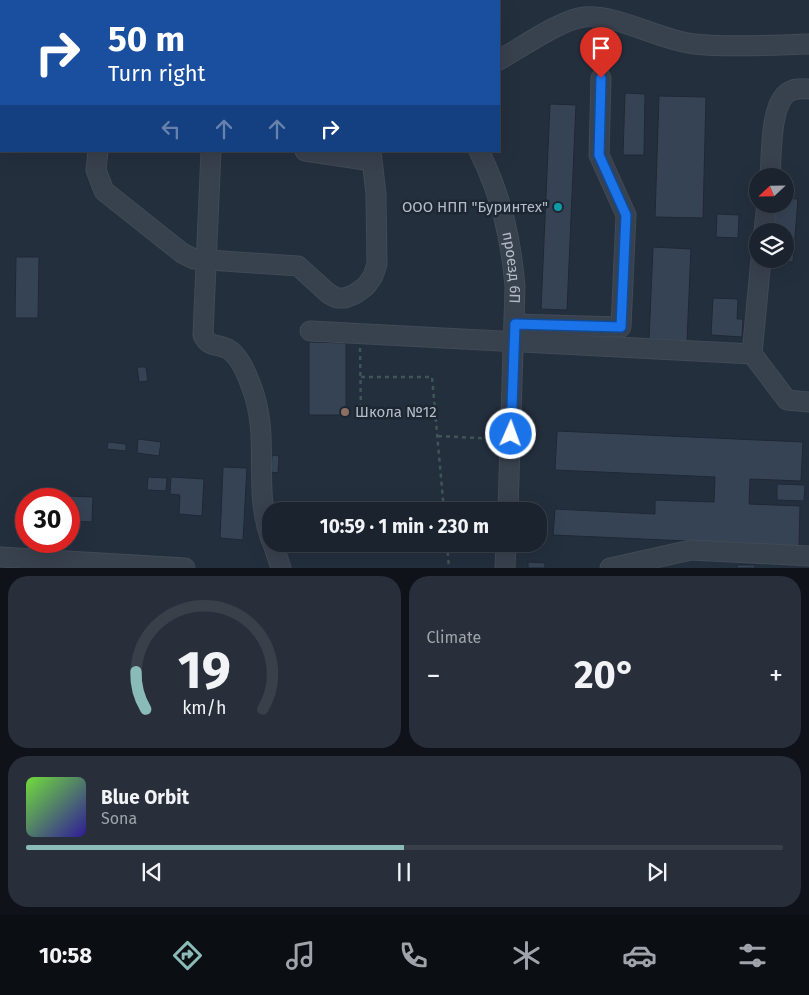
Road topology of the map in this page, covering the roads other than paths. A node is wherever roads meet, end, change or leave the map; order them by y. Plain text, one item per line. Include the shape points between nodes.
1 (809, 44) edge
2 (500, 59) edge
3 (601, 78) dead end
4 (809, 89) edge
5 (98, 152) edge
6 (211, 152) edge
7 (318, 152) edge
8 (479, 152) edge
9 (372, 156) edge
10 (771, 168) edge
11 (206, 260) junction
12 (761, 268) edge
13 (310, 331) dead end
14 (515, 333) junction
15 (752, 354) junction
16 (809, 402) edge
17 (263, 502) edge
18 (508, 502) edge
19 (276, 552) edge
20 (506, 552) edge
21 (809, 556) edge
22 (0, 557) edge
23 (185, 568) edge
24 (281, 568) edge
25 (505, 568) edge
26 (610, 568) edge

1 - 2 street via 696,44 668,40 620,22 584,18 565,23
3 - 14 street via 599,155 626,215 621,327
4 - 10 street via 793,90 781,98 776,110
5 - 11 street via 96,170 104,191 182,253
6 - 11 street
7 - 9 street
8 - 14 street, проезд 6П via 506,219 512,251
9 - 11 street via 377,264 373,276 356,294 337,298 298,266
11 - 17 street via 203,334 211,345 229,350 241,364 252,387 261,418 260,489
12 - 15 street
13 - 14 street via 360,334
14 - 15 street
14 - 18 street, проезд 6П
15 - 16 street via 788,400
19 - 24 street
20 - 25 street
21 - 26 street via 691,550
22 - 23 street

